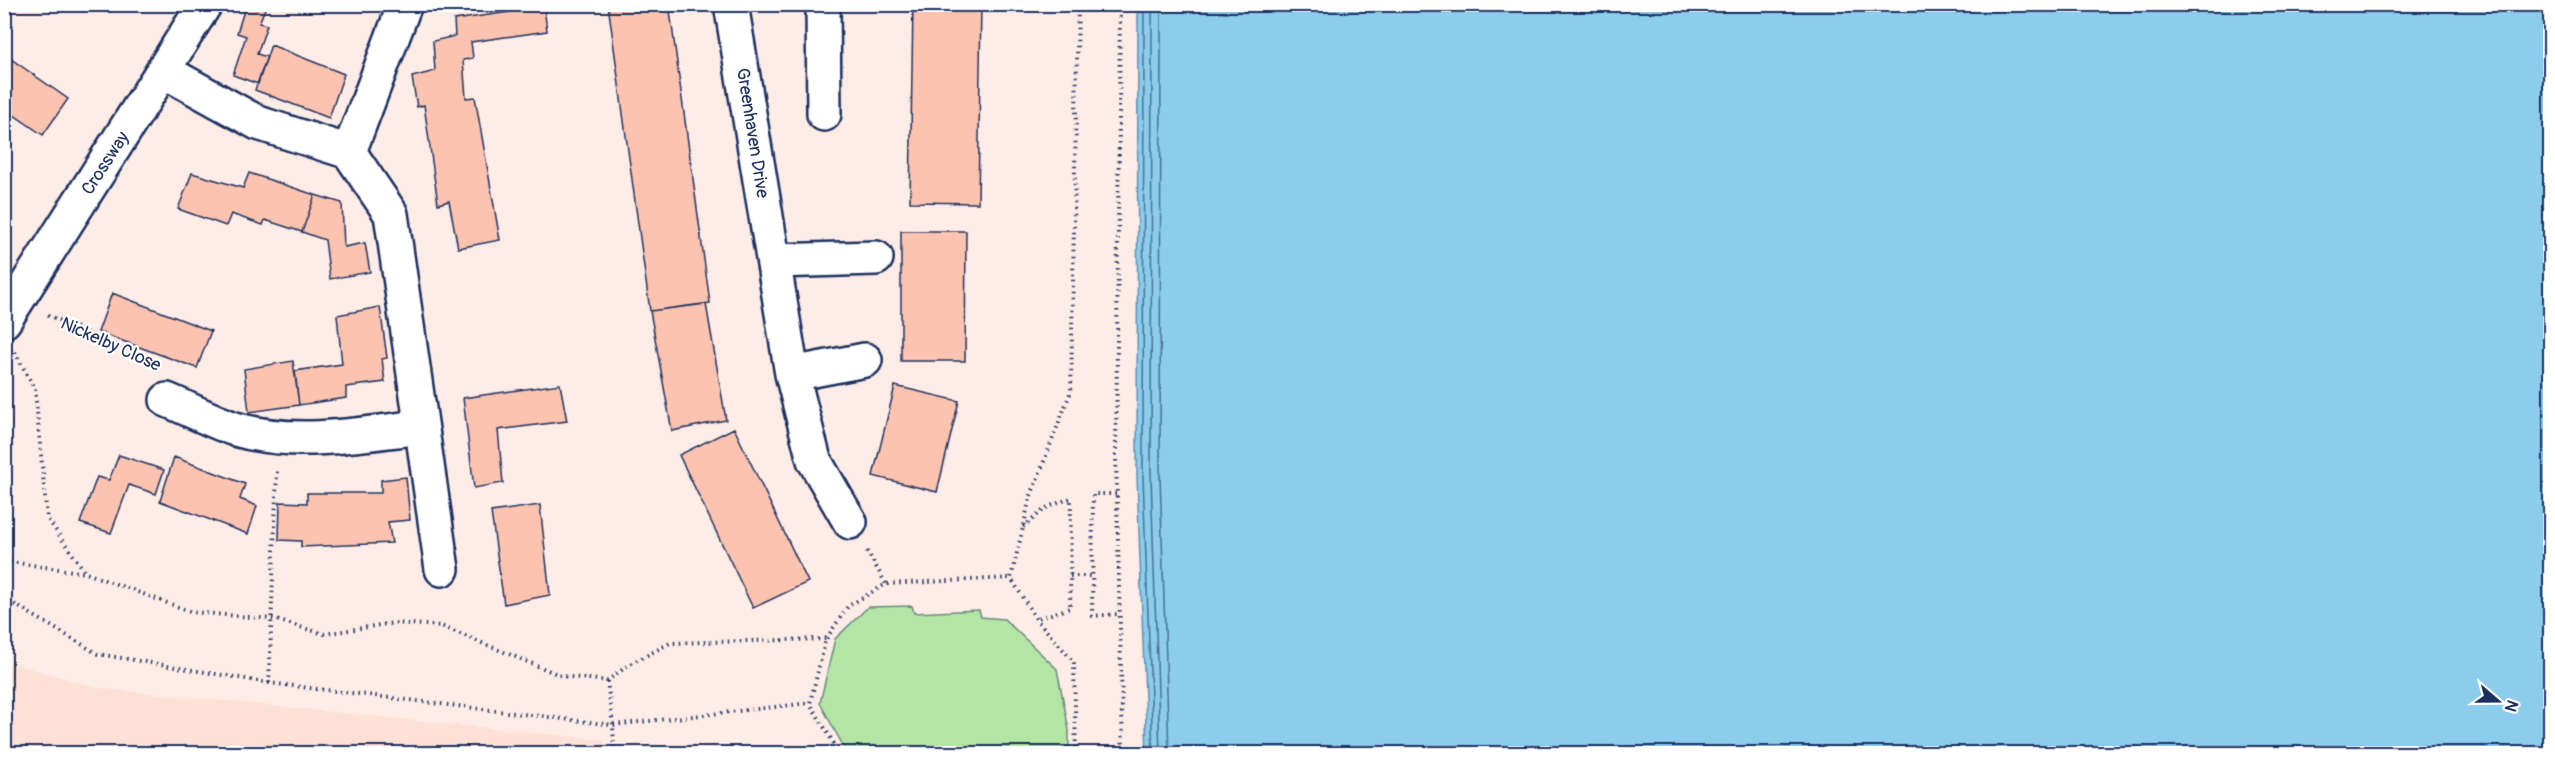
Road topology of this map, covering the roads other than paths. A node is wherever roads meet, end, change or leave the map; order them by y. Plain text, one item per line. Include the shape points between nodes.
1 (205, 4) edge
2 (405, 4) edge
3 (731, 4) edge
4 (823, 4) edge
5 (164, 71) junction
6 (824, 114) dead end
7 (349, 152) junction
8 (876, 258) dead end
9 (774, 261) junction
10 (10, 322) edge
11 (865, 360) dead end
12 (792, 374) junction
13 (166, 400) road end
14 (420, 428) junction
15 (850, 522) dead end
16 (442, 569) dead end

1 - 5 street, Crossway
2 - 7 street
3 - 9 street, Greenhaven Drive
4 - 6 street
5 - 7 street via 258,123
5 - 10 street, Crossway
7 - 14 street via 391,214
8 - 9 street
9 - 12 street, Greenhaven Drive
11 - 12 street
12 - 15 street, Greenhaven Drive via 814,460
13 - 14 street, Nickelby Close via 235,429 277,437 323,438
14 - 16 street

